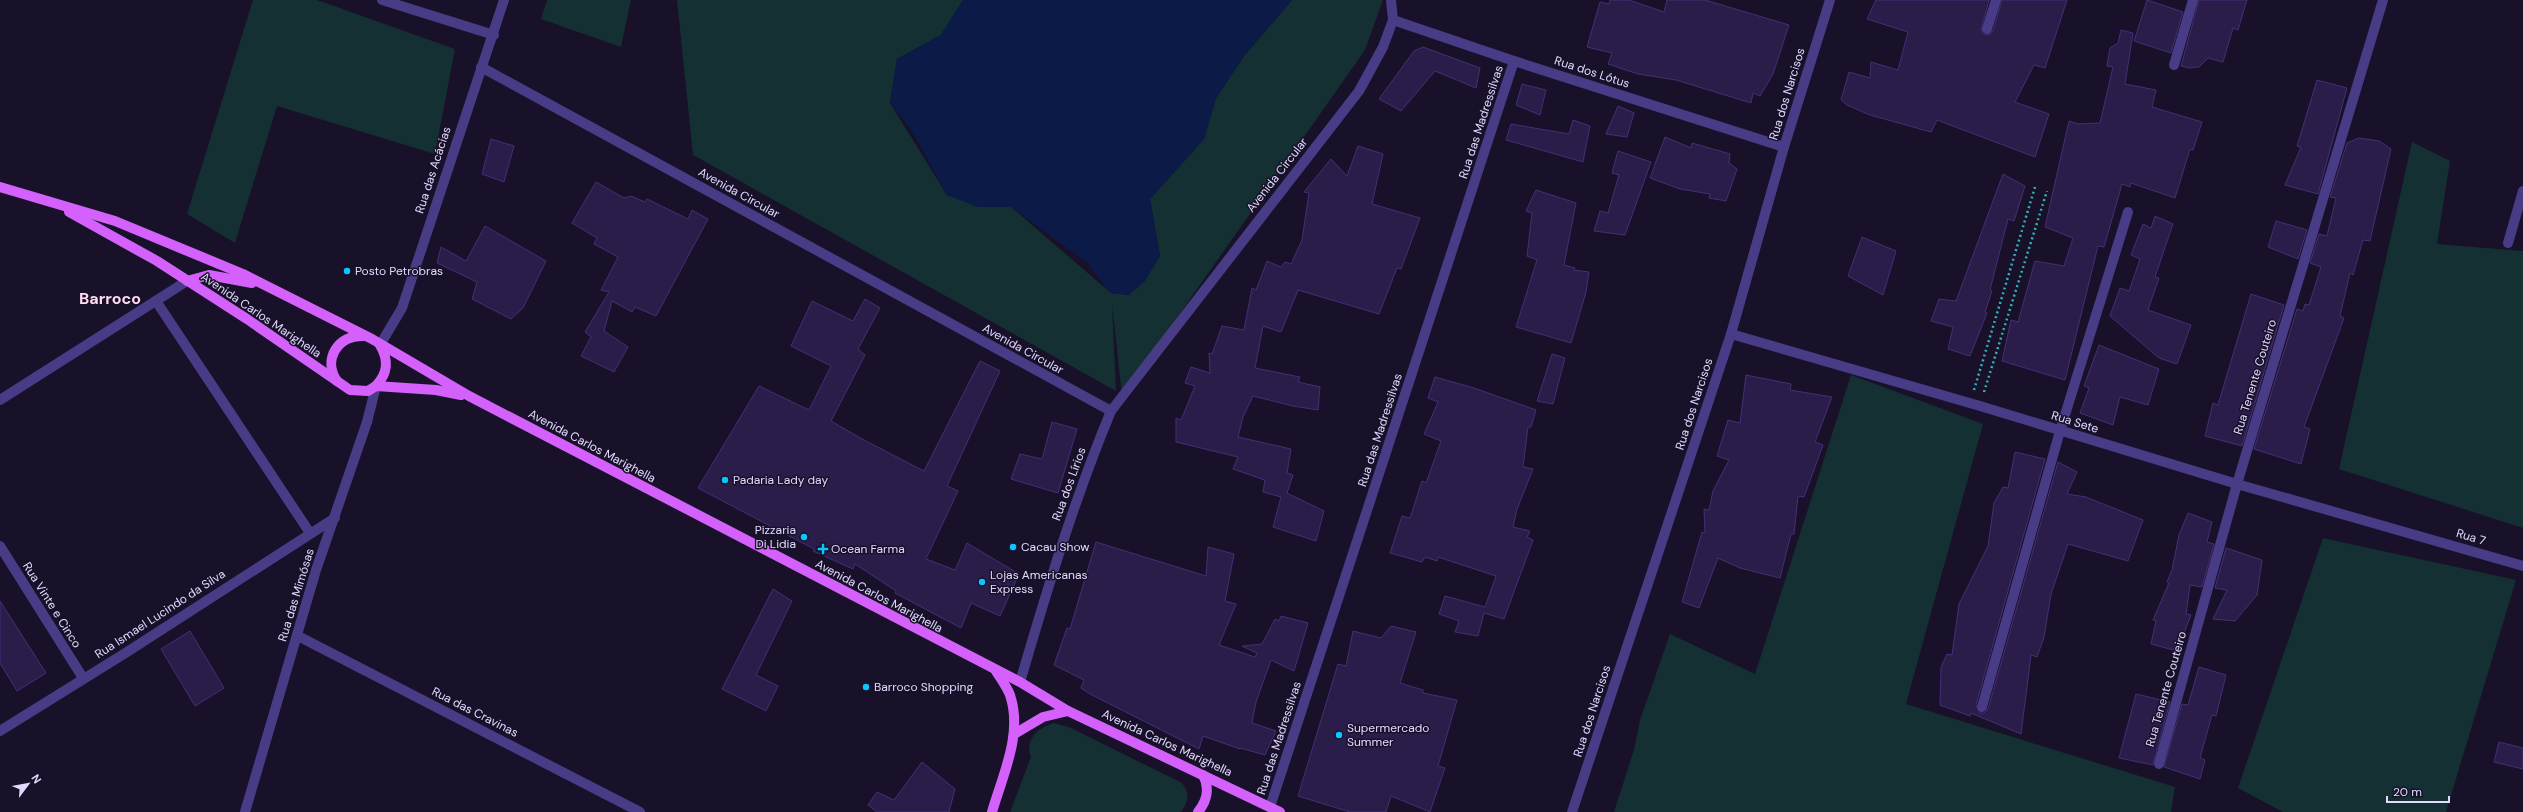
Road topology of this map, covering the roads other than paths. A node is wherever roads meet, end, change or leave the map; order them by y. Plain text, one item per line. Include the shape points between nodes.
1 (382, 0) edge
2 (504, 0) edge
3 (1391, 0) edge
4 (1830, 0) edge
5 (1996, 0) edge
6 (2193, 0) edge
7 (2383, 0) edge
8 (1393, 20) junction
9 (1987, 29) dead end
10 (494, 35) junction
11 (1514, 61) junction
12 (2174, 65) dead end
13 (481, 67) junction
14 (1784, 147) junction
15 (0, 187) edge
16 (2523, 191) edge
17 (52, 202) junction
18 (2128, 212) dead end
19 (2508, 243) dead end
20 (187, 281) junction
21 (269, 288) junction
22 (156, 301) junction
23 (1731, 334) junction
24 (376, 342) junction
25 (376, 386) junction
26 (343, 387) junction
27 (469, 396) junction
28 (0, 400) edge
29 (1111, 411) junction
30 (2060, 431) junction
31 (2237, 484) junction
32 (335, 518) junction
33 (310, 533) junction
34 (2411, 533) joint
35 (0, 546) edge
36 (2523, 566) edge
37 (298, 636) junction
38 (996, 671) junction
39 (83, 678) junction
40 (1020, 682) junction
41 (1982, 707) dead end
42 (1068, 711) junction
43 (0, 731) edge
44 (1016, 733) junction
45 (2159, 764) dead end
46 (1203, 775) junction
47 (1270, 807) junction
48 (245, 812) edge
49 (640, 812) edge
50 (992, 812) edge
51 (1198, 812) edge
52 (1280, 812) edge
53 (1572, 812) edge

1 - 10 street
2 - 10 street, Rua das Acácias
3 - 8 street, Avenida Circular
4 - 14 street, Rua dos Narcisos
5 - 9 street
6 - 12 street
7 - 31 street, Rua Tenente Couteiro
8 - 11 street, Rua dos Lótus
8 - 29 street, Avenida Circular via 1383,47 1358,91
10 - 13 street, Rua das Acácias
11 - 14 street, Rua dos Lótus
11 - 47 street, Rua das Madressilvas
13 - 24 street, Rua das Acácias via 402,308
13 - 29 street, Avenida Circular
14 - 23 street, Rua dos Narcisos
15 - 17 main road, Avenida Carlos Marighella
16 - 19 street
17 - 20 main road, Avenida Carlos Marighella via 130,244
17 - 21 main road, Avenida Carlos Marighella via 115,221 164,240 215,261
18 - 30 street
20 - 21 main road via 198,276 220,276
20 - 22 street
20 - 26 main road, Avenida Carlos Marighella via 247,319
21 - 24 main road, Avenida Carlos Marighella
22 - 28 street
22 - 33 street
23 - 30 street, Rua Sete
23 - 53 street, Rua dos Narcisos
24 - 25 main road via 387,362 386,372
24 - 26 main road via 354,336 345,339 335,349 331,362 332,371
24 - 27 main road, Avenida Carlos Marighella
25 - 26 main road, Avenida Carlos Marighella via 359,392
25 - 27 main road, Avenida Carlos Marighella via 436,390
25 - 32 street, Rua das Mimósas via 367,422
27 - 38 main road, Avenida Carlos Marighella
29 - 40 street, Rua dos Lírios via 1087,469 1057,556
30 - 31 street, Rua Sete
30 - 41 street
31 - 34 street, Rua Sete
31 - 45 street, Rua Tenente Couteiro
32 - 33 street, Rua Ismael Lucindo da Silva
32 - 37 street, Rua das Mimósas via 316,570
33 - 39 street, Rua Ismael Lucindo da Silva
34 - 36 street, Rua 7
35 - 39 street, Rua Vinte e Cinco
37 - 48 street, Rua das Mimósas
37 - 49 street, Rua das Cravinas
38 - 40 main road, Avenida Carlos Marighella
38 - 44 main road via 1010,693 1015,712
39 - 43 street, Rua Ismael Lucindo da Silva
40 - 42 main road, Avenida Carlos Marighella
42 - 44 main road via 1043,717
42 - 46 main road, Avenida Carlos Marighella
44 - 50 main road
46 - 47 main road, Avenida Carlos Marighella
46 - 51 main road via 1207,791 1205,803
47 - 52 main road, Avenida Carlos Marighella

